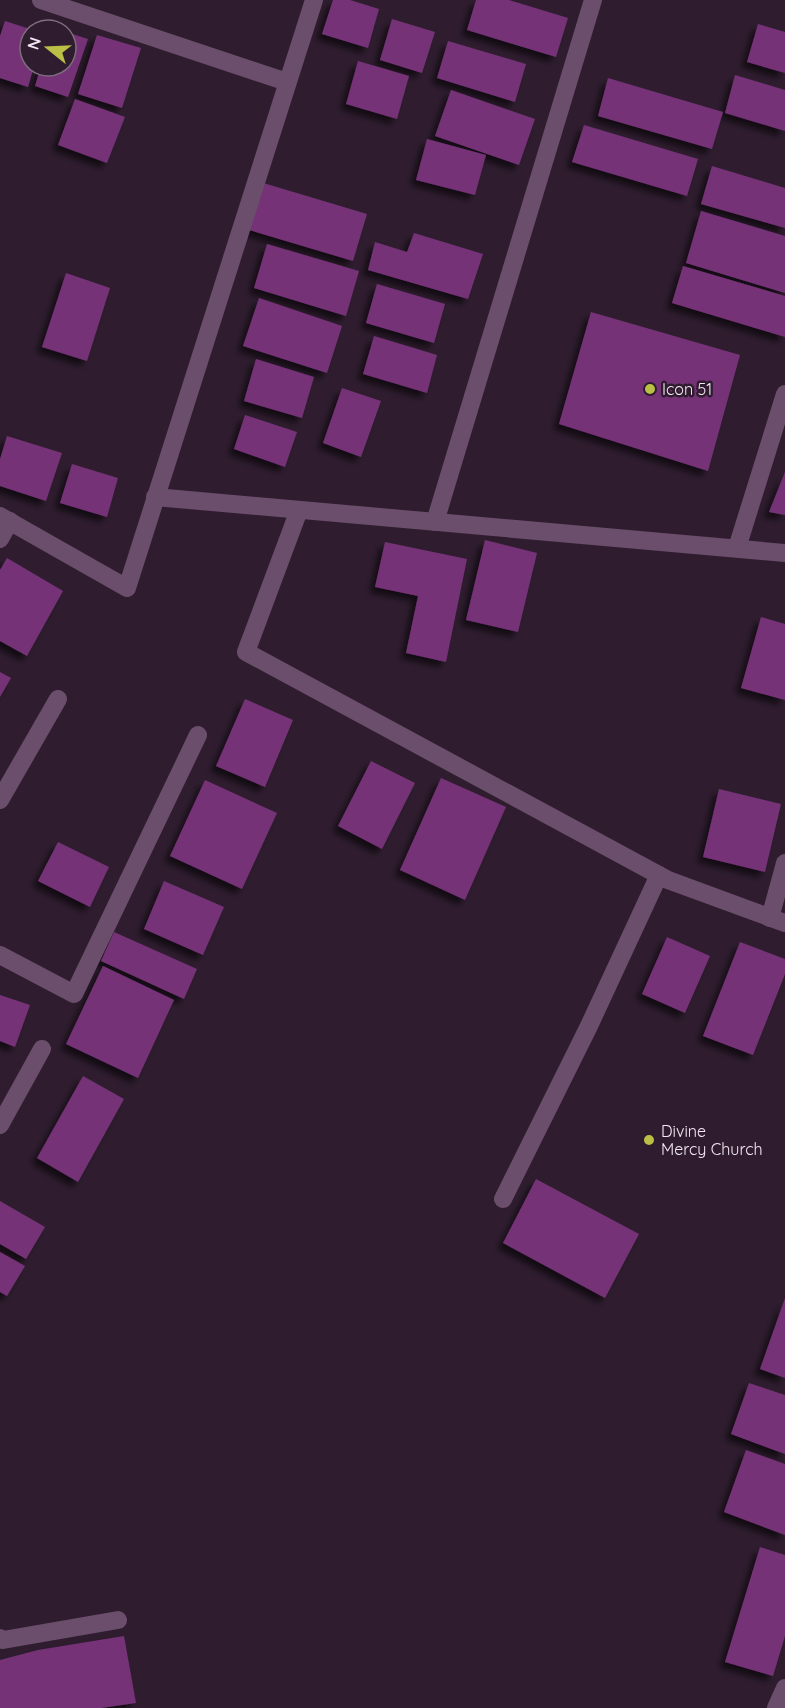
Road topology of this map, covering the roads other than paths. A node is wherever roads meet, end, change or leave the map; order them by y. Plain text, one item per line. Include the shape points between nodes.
1 (41, 0) edge
2 (314, 0) edge
3 (593, 0) edge
4 (287, 82) junction
5 (785, 394) edge
6 (155, 497) junction
7 (299, 510) junction
8 (5, 518) edge
9 (435, 522) junction
10 (0, 539) edge
11 (737, 549) junction
12 (785, 553) edge
13 (58, 699) dead end
14 (198, 735) dead end
15 (0, 800) edge
16 (785, 863) edge
17 (659, 875) junction
18 (778, 921) edge
19 (0, 955) edge
20 (42, 1049) dead end
21 (0, 1125) edge
22 (503, 1199) dead end
23 (118, 1620) dead end
24 (0, 1638) edge
25 (785, 1688) edge
26 (776, 1708) edge

1 - 4 street
2 - 4 street
3 - 9 street
4 - 6 street
5 - 11 street
6 - 7 street
6 - 8 street via 127,588
7 - 9 street
7 - 17 street via 246,652
8 - 10 street
9 - 11 street
11 - 12 street
13 - 15 street
14 - 19 street via 74,994
16 - 18 street
17 - 18 street
17 - 22 street
20 - 21 street
23 - 24 street
25 - 26 street

